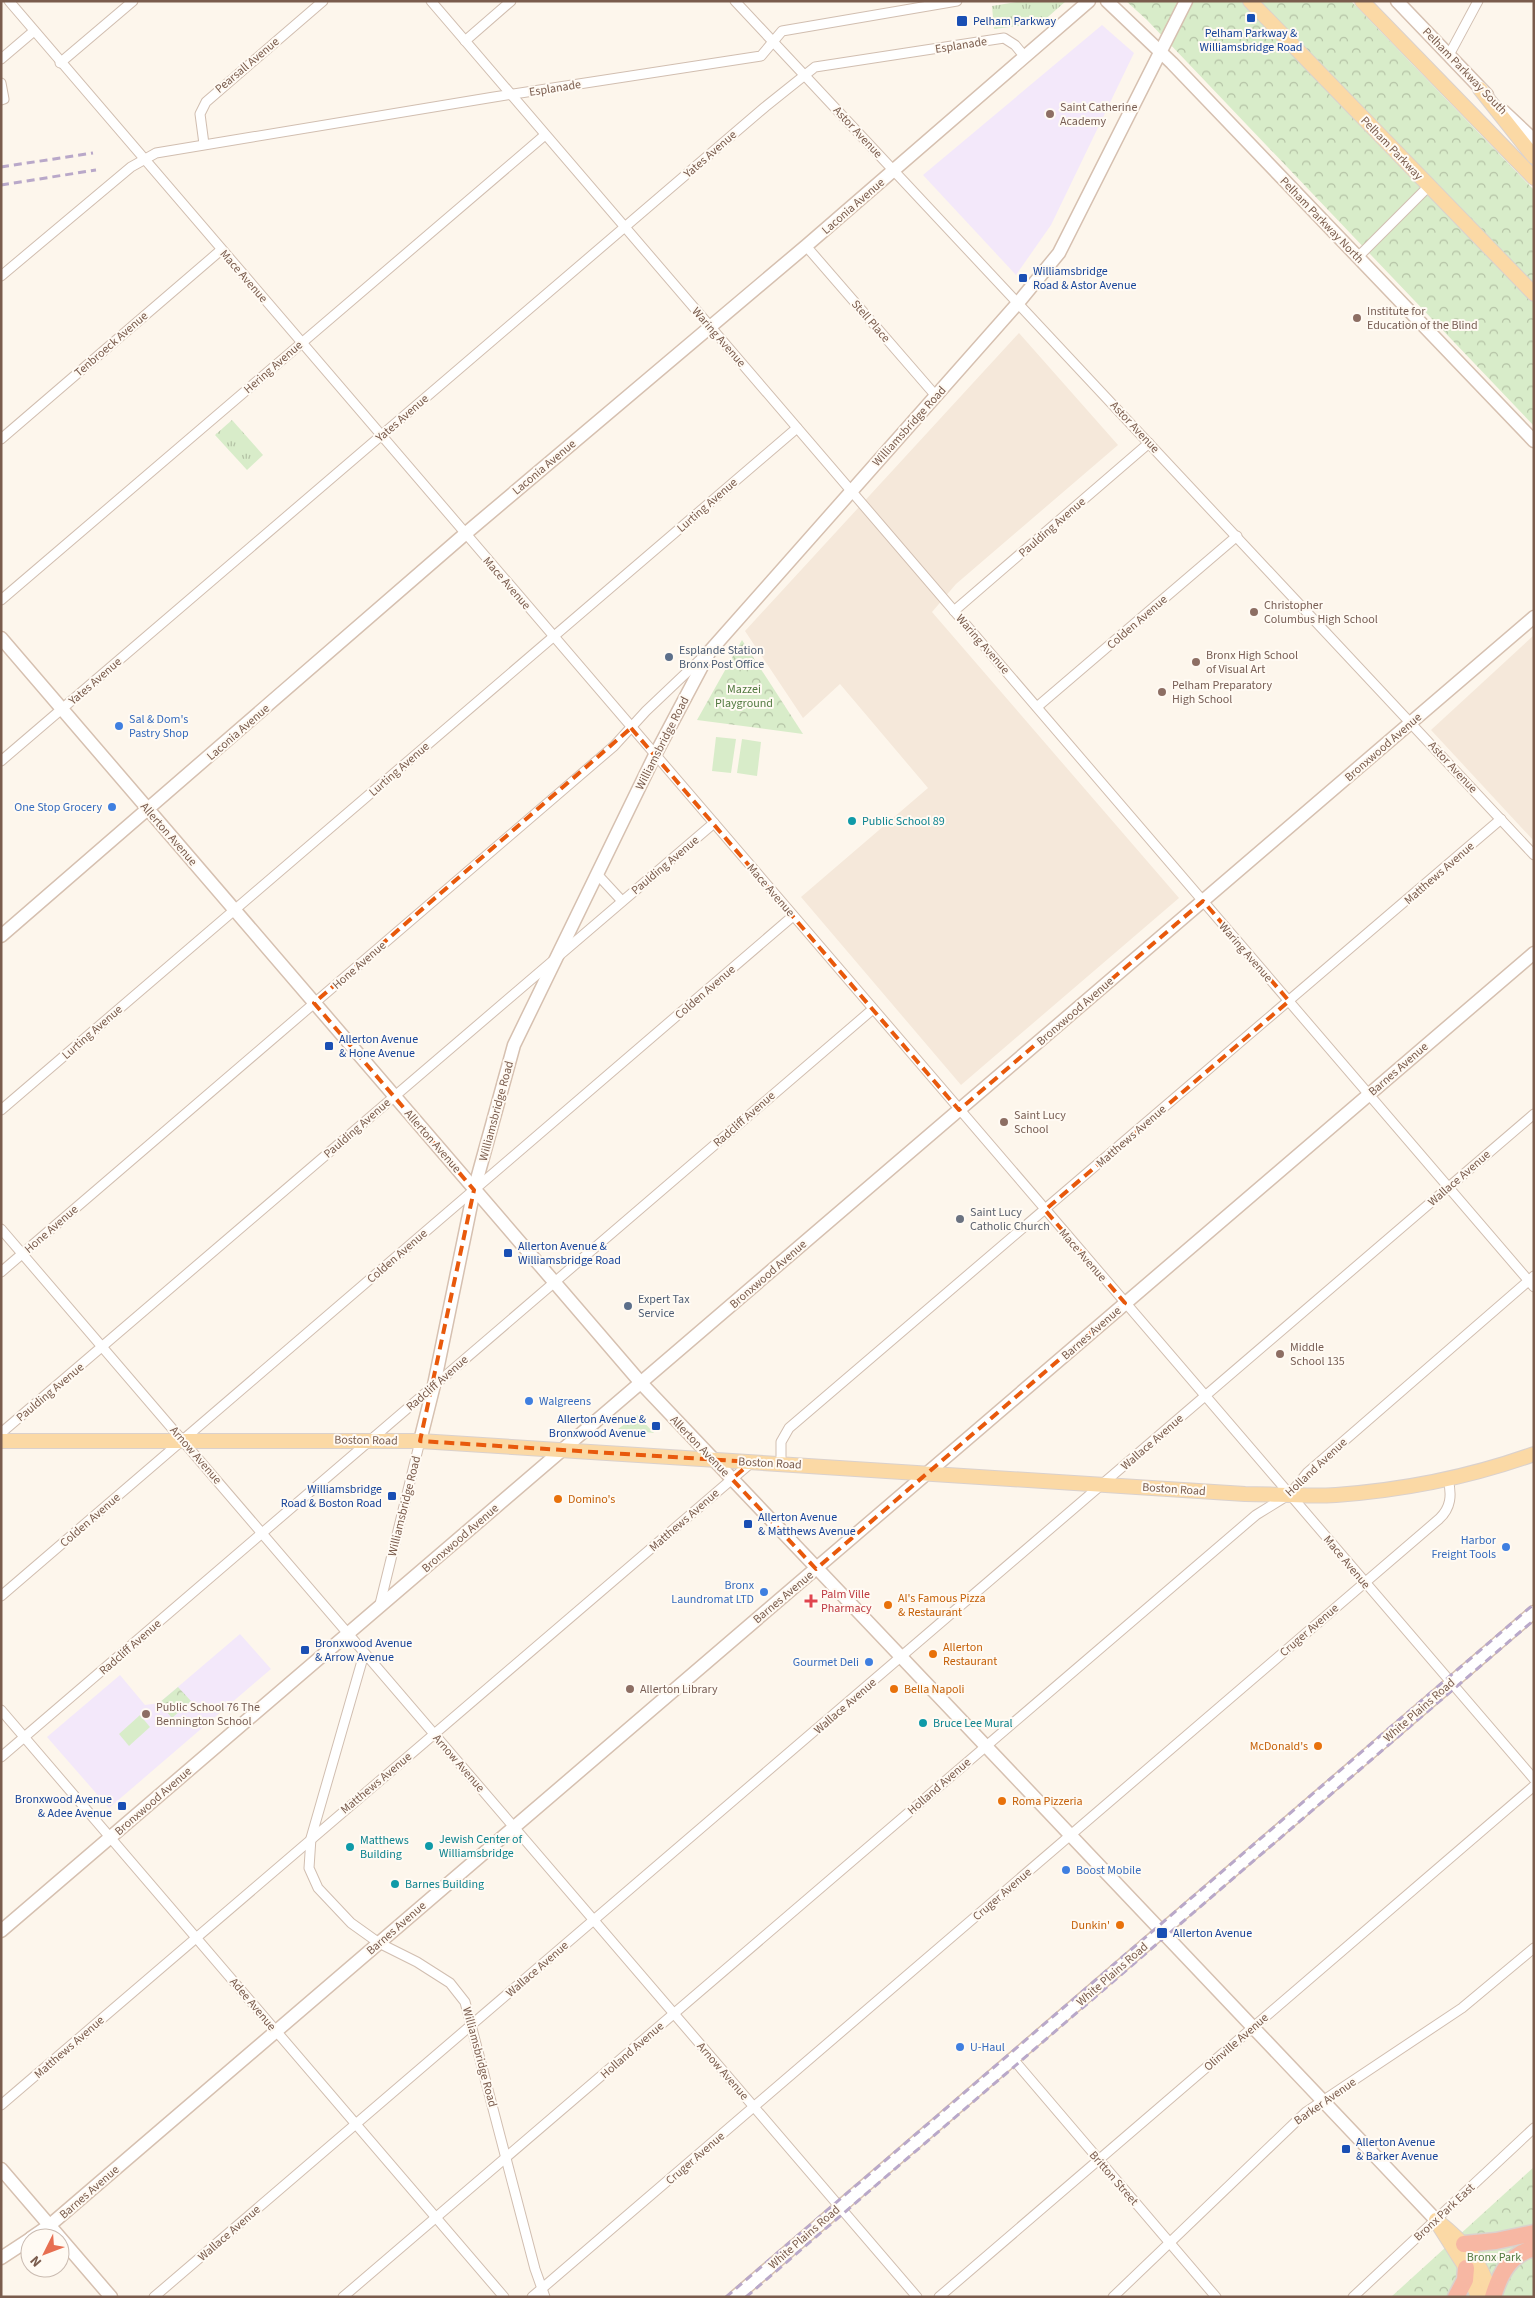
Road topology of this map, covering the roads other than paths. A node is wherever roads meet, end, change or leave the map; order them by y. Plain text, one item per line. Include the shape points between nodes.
1 (9, 1) edge
2 (133, 1) edge
3 (323, 1) edge
4 (431, 1) edge
5 (511, 1) edge
6 (735, 1) edge
7 (957, 1) edge
8 (1089, 1) edge
9 (1107, 1) edge
10 (1186, 1) edge
11 (1250, 1) edge
12 (1362, 1) edge
13 (1397, 1) edge
14 (1478, 1) edge
15 (34, 31) junction
16 (465, 41) junction
17 (773, 42) junction
18 (1160, 50) junction
19 (1449, 55) junction
20 (1025, 57) junction
21 (1, 59) edge
22 (60, 63) junction
23 (804, 76) junction
24 (1, 83) edge
25 (1480, 88) junction
26 (511, 95) junction
27 (1, 100) edge
28 (545, 135) junction
29 (1534, 140) edge
30 (204, 144) junction
31 (1534, 157) edge
32 (143, 159) junction
33 (894, 171) junction
34 (1534, 178) edge
35 (1429, 186) junction
36 (625, 227) junction
37 (806, 246) junction
38 (221, 250) junction
39 (1358, 257) junction
40 (3, 273) edge
41 (1534, 294) edge
42 (1018, 303) junction
43 (711, 327) junction
44 (301, 342) junction
45 (936, 396) junction
46 (797, 428) junction
47 (382, 436) junction
48 (1, 439) edge
49 (1534, 441) edge
50 (1150, 443) junction
51 (851, 491) junction
52 (465, 534) junction
53 (1237, 536) junction
54 (1, 600) edge
55 (954, 611) junction
56 (1534, 617) edge
57 (553, 636) junction
58 (1, 638) edge
59 (710, 651) junction
60 (1037, 707) junction
61 (62, 709) junction
62 (1412, 722) junction
63 (631, 728) junction
64 (654, 755) junction
65 (1, 762) edge
66 (149, 810) junction
67 (1501, 819) junction
68 (714, 824) junction
69 (1534, 855) edge
70 (597, 874) junction
71 (622, 901) junction
72 (1203, 902) junction
73 (234, 910) junction
74 (793, 916) junction
75 (1, 936) edge
76 (1534, 953) edge
77 (557, 957) junction
78 (1289, 1001) junction
79 (314, 1003) junction
80 (873, 1009) junction
81 (1369, 1095) junction
82 (394, 1096) junction
83 (1, 1110) edge
84 (959, 1110) junction
85 (1534, 1114) edge
86 (1448, 1188) junction
87 (474, 1190) junction
88 (1045, 1210) junction
89 (1, 1230) edge
90 (22, 1254) junction
91 (1, 1272) edge
92 (1532, 1281) edge
93 (554, 1283) junction
94 (1125, 1304) junction
95 (102, 1347) junction
96 (641, 1383) junction
97 (434, 1385) junction
98 (1205, 1396) junction
99 (1, 1433) edge
100 (183, 1440) junction
101 (371, 1440) junction
102 (1, 1441) edge
103 (420, 1441) junction
104 (561, 1451) junction
105 (1534, 1454) edge
106 (713, 1459) junction
107 (752, 1462) junction
108 (781, 1463) junction
109 (928, 1472) junction
110 (732, 1479) junction
111 (1448, 1479) junction
112 (1104, 1484) junction
113 (1290, 1494) junction
114 (262, 1533) junction
115 (816, 1569) junction
116 (1364, 1583) junction
117 (1, 1596) edge
118 (379, 1608) junction
119 (1534, 1612) edge
120 (349, 1634) junction
121 (364, 1654) junction
122 (901, 1658) junction
123 (1451, 1683) junction
124 (1, 1710) edge
125 (434, 1734) junction
126 (24, 1737) junction
127 (986, 1746) junction
128 (1, 1757) edge
129 (1534, 1779) edge
130 (1534, 1786) edge
131 (514, 1828) junction
132 (1070, 1836) junction
133 (110, 1837) junction
134 (311, 1838) junction
135 (594, 1920) junction
136 (1, 1931) edge
137 (1162, 1932) junction
138 (196, 1938) junction
139 (379, 1943) junction
140 (1534, 1948) edge
141 (674, 2014) junction
142 (473, 2025) junction
143 (1253, 2027) junction
144 (276, 2031) junction
145 (1012, 2059) junction
146 (1322, 2100) junction
147 (1, 2105) edge
148 (754, 2107) junction
149 (356, 2124) junction
150 (1534, 2128) edge
151 (506, 2157) junction
152 (1098, 2159) junction
153 (1, 2169) edge
154 (840, 2207) junction
155 (436, 2218) junction
156 (1436, 2220) junction
157 (50, 2226) junction
158 (47, 2228) edge
159 (1534, 2233) edge
160 (1169, 2242) junction
161 (1464, 2244) junction
162 (20, 2245) edge
163 (1534, 2248) edge
164 (1, 2258) edge
165 (1466, 2268) junction
166 (543, 2292) edge
167 (112, 2297) edge
168 (154, 2297) edge
169 (343, 2297) edge
170 (504, 2297) edge
171 (532, 2297) edge
172 (735, 2297) edge
173 (917, 2297) edge
174 (939, 2297) edge
175 (1113, 2297) edge
176 (1216, 2297) edge
177 (1353, 2297) edge
178 (1456, 2297) edge
179 (1478, 2297) edge
180 (1492, 2297) edge

1 - 15 street, Mace Avenue
2 - 22 street
3 - 30 street, Pearsall Avenue via 206,102 200,114
4 - 16 street, Waring Avenue
5 - 16 street
6 - 17 street, Astor Avenue
7 - 17 street, Esplanade via 782,31
8 - 20 street, Laconia Avenue
9 - 18 street, Pelham Parkway North
10 - 18 street, Williamsbridge Road
11 - 35 main road, Pelham Parkway
12 - 34 main road
13 - 19 street, Pelham Parkway South
14 - 19 street
15 - 21 street
15 - 22 street, Mace Avenue
16 - 26 street, Waring Avenue
17 - 23 street, Astor Avenue
17 - 26 street, Esplanade via 761,56
18 - 39 street, Pelham Parkway North
18 - 42 street, Williamsbridge Road via 1058,252
19 - 25 street, Pelham Parkway South
20 - 23 street, Esplanade via 1010,40 1004,38 816,67
20 - 33 street, Laconia Avenue
22 - 32 street, Mace Avenue
23 - 33 street, Astor Avenue
23 - 36 street, Yates Avenue
24 - 27 street via 4,99
25 - 29 street, Pelham Parkway South
25 - 31 main road
26 - 28 street, Waring Avenue
26 - 30 street, Esplanade
28 - 36 street, Waring Avenue
28 - 44 street, Hering Avenue
30 - 32 street, Esplanade via 156,153
32 - 38 street, Mace Avenue
32 - 40 street
33 - 37 street, Laconia Avenue
33 - 42 street, Astor Avenue
35 - 39 street
35 - 41 main road, Pelham Parkway
36 - 43 street, Waring Avenue
36 - 47 street, Yates Avenue
37 - 43 street, Laconia Avenue
37 - 45 street, Stell Place
38 - 44 street, Mace Avenue
38 - 48 street, Tenbroeck Avenue
39 - 49 street, Pelham Parkway North
42 - 45 street, Williamsbridge Road
42 - 50 street, Astor Avenue
43 - 46 street, Waring Avenue
43 - 52 street, Laconia Avenue
44 - 47 street, Mace Avenue
44 - 54 street, Hering Avenue
45 - 51 street, Williamsbridge Road
46 - 51 street, Waring Avenue
46 - 57 street, Lurting Avenue
47 - 52 street, Mace Avenue
47 - 61 street, Yates Avenue
50 - 53 street, Astor Avenue
50 - 55 street, Paulding Avenue
51 - 55 street, Waring Avenue
51 - 59 street, Williamsbridge Road
52 - 57 street, Mace Avenue
52 - 66 street, Laconia Avenue
53 - 60 street, Colden Avenue
53 - 62 street, Astor Avenue
55 - 60 street, Waring Avenue
56 - 62 street, Bronxwood Avenue
57 - 63 street, Mace Avenue
57 - 73 street, Lurting Avenue
58 - 61 street, Allerton Avenue
59 - 63 street, Hone Avenue
59 - 64 street, Williamsbridge Road
60 - 72 street, Waring Avenue
61 - 65 street, Yates Avenue
61 - 66 street, Allerton Avenue
62 - 67 street, Astor Avenue
62 - 72 street, Bronxwood Avenue
63 - 64 street, Mace Avenue
63 - 79 street, Hone Avenue
64 - 68 street, Mace Avenue
64 - 70 street, Williamsbridge Road
66 - 73 street, Allerton Avenue
66 - 75 street, Laconia Avenue
67 - 69 street, Astor Avenue
67 - 78 street, Matthews Avenue
68 - 71 street, Paulding Avenue
68 - 74 street, Mace Avenue
70 - 71 street
70 - 77 street, Williamsbridge Road
71 - 77 street, Paulding Avenue
72 - 78 street, Waring Avenue
72 - 84 street, Bronxwood Avenue
73 - 79 street, Allerton Avenue
73 - 83 street, Lurting Avenue
74 - 80 street, Mace Avenue
74 - 87 street, Colden Avenue
76 - 81 street, Barnes Avenue
77 - 82 street, Paulding Avenue
77 - 87 street, Williamsbridge Road via 514,1045
78 - 81 street, Waring Avenue
78 - 88 street, Matthews Avenue
79 - 82 street, Allerton Avenue
79 - 90 street, Hone Avenue
80 - 84 street, Mace Avenue
80 - 93 street, Radcliff Avenue
81 - 86 street, Waring Avenue
81 - 94 street, Barnes Avenue
82 - 87 street, Allerton Avenue
82 - 95 street, Paulding Avenue
84 - 88 street, Mace Avenue
84 - 96 street, Bronxwood Avenue
85 - 86 street, Wallace Avenue
86 - 92 street, Waring Avenue
86 - 98 street, Wallace Avenue
87 - 93 street, Allerton Avenue
87 - 97 street, Williamsbridge Road
87 - 100 street, Colden Avenue
88 - 94 street, Mace Avenue
88 - 108 street, Matthews Avenue via 789,1428 782,1442
89 - 90 street, Arnow Avenue
90 - 91 street, Hone Avenue
90 - 95 street, Arnow Avenue
92 - 113 street, Holland Avenue via 1307,1473
93 - 96 street, Allerton Avenue
93 - 97 street, Radcliff Avenue
94 - 98 street, Mace Avenue
94 - 109 street, Barnes Avenue
95 - 99 street, Paulding Avenue
95 - 100 street, Arnow Avenue
96 - 104 street, Bronxwood Avenue
96 - 106 street, Allerton Avenue
97 - 101 street, Radcliff Avenue
97 - 103 street, Williamsbridge Road
98 - 112 street, Wallace Avenue
98 - 113 street, Mace Avenue
100 - 101 main road, Boston Road
100 - 102 main road, Boston Road
100 - 114 street, Arnow Avenue
100 - 117 street, Colden Avenue
101 - 103 main road, Boston Road
101 - 114 street, Radcliff Avenue
103 - 104 main road, Boston Road
103 - 118 street, Williamsbridge Road
104 - 106 main road, Boston Road
104 - 118 street, Bronxwood Avenue
105 - 111 main road, Boston Road
106 - 107 main road, Boston Road
106 - 110 street, Allerton Avenue
107 - 108 main road, Boston Road
107 - 110 street, Matthews Avenue
108 - 109 main road, Boston Road
109 - 112 main road, Boston Road
109 - 115 street, Barnes Avenue
110 - 115 street, Allerton Avenue
110 - 125 street, Matthews Avenue
111 - 113 main road, Boston Road via 1336,1495
111 - 116 street, Cruger Avenue via 1450,1499 1444,1514
112 - 113 main road, Boston Road
112 - 122 street, Wallace Avenue
113 - 116 street, Mace Avenue
113 - 127 street, Holland Avenue via 1256,1515
114 - 120 street, Arnow Avenue
114 - 126 street, Radcliff Avenue
115 - 122 street, Allerton Avenue
115 - 131 street, Barnes Avenue
116 - 123 street, Mace Avenue
116 - 132 street, Cruger Avenue
118 - 120 street, Bronxwood Avenue
119 - 123 street, White Plains Road
120 - 121 street, Arnow Avenue
120 - 133 street, Bronxwood Avenue
121 - 125 street, Arnow Avenue
121 - 134 street, Williamsbridge Road
122 - 127 street, Allerton Avenue
122 - 135 street, Wallace Avenue
123 - 129 street, Mace Avenue
123 - 137 street, White Plains Road
124 - 126 street, Adee Avenue
125 - 131 street, Arnow Avenue
125 - 134 street, Matthews Avenue
126 - 128 street, Radcliff Avenue
126 - 133 street, Adee Avenue
127 - 132 street, Allerton Avenue
127 - 141 street, Holland Avenue
130 - 143 street, Olinville Avenue
131 - 135 street, Arnow Avenue
131 - 139 street, Barnes Avenue
132 - 137 street, Allerton Avenue
132 - 148 street, Cruger Avenue
133 - 136 street, Bronxwood Avenue
133 - 138 street, Adee Avenue
134 - 138 street, Matthews Avenue
134 - 139 street, Williamsbridge Road via 309,1868 318,1888 351,1923
135 - 141 street, Arnow Avenue
135 - 142 street, Wallace Avenue
137 - 143 street, Allerton Avenue
137 - 145 street, White Plains Road
138 - 144 street, Adee Avenue
138 - 147 street, Matthews Avenue
139 - 142 street, Williamsbridge Road via 450,1983 465,2002
139 - 144 street, Barnes Avenue
140 - 146 street, Barker Avenue via 1462,2008
141 - 148 street, Arnow Avenue
141 - 151 street, Holland Avenue
142 - 149 street, Wallace Avenue
142 - 151 street, Williamsbridge Road
143 - 146 street, Allerton Avenue
143 - 152 street, Olinville Avenue
144 - 149 street, Adee Avenue
144 - 157 street, Barnes Avenue
145 - 152 street, Britton Street
145 - 154 street, White Plains Road
146 - 156 street, Allerton Avenue
146 - 160 street, Barker Avenue via 1293,2123
148 - 154 street, Arnow Avenue
148 - 166 street, Cruger Avenue
149 - 155 street, Adee Avenue
149 - 168 street, Wallace Avenue
150 - 156 street, Bronx Park East
151 - 155 street, Holland Avenue
151 - 166 street, Williamsbridge Road
152 - 160 street, Britton Street
152 - 174 street, Olinville Avenue
153 - 157 street
154 - 172 street, White Plains Road
154 - 173 street, Arnow Avenue
155 - 169 street, Holland Avenue
155 - 170 street, Adee Avenue
156 - 161 main road
156 - 165 main road
156 - 177 street, Bronx Park East
157 - 158 street, Barnes Avenue
157 - 167 street
159 - 161 highway
160 - 175 street, Barker Avenue
160 - 176 street, Britton Street
161 - 180 main road via 1481,2269
162 - 164 street, Barnes Avenue
163 - 180 highway via 1521,2253 1506,2267
165 - 178 highway via 1465,2280
165 - 179 main road
166 - 171 street, Cruger Avenue

